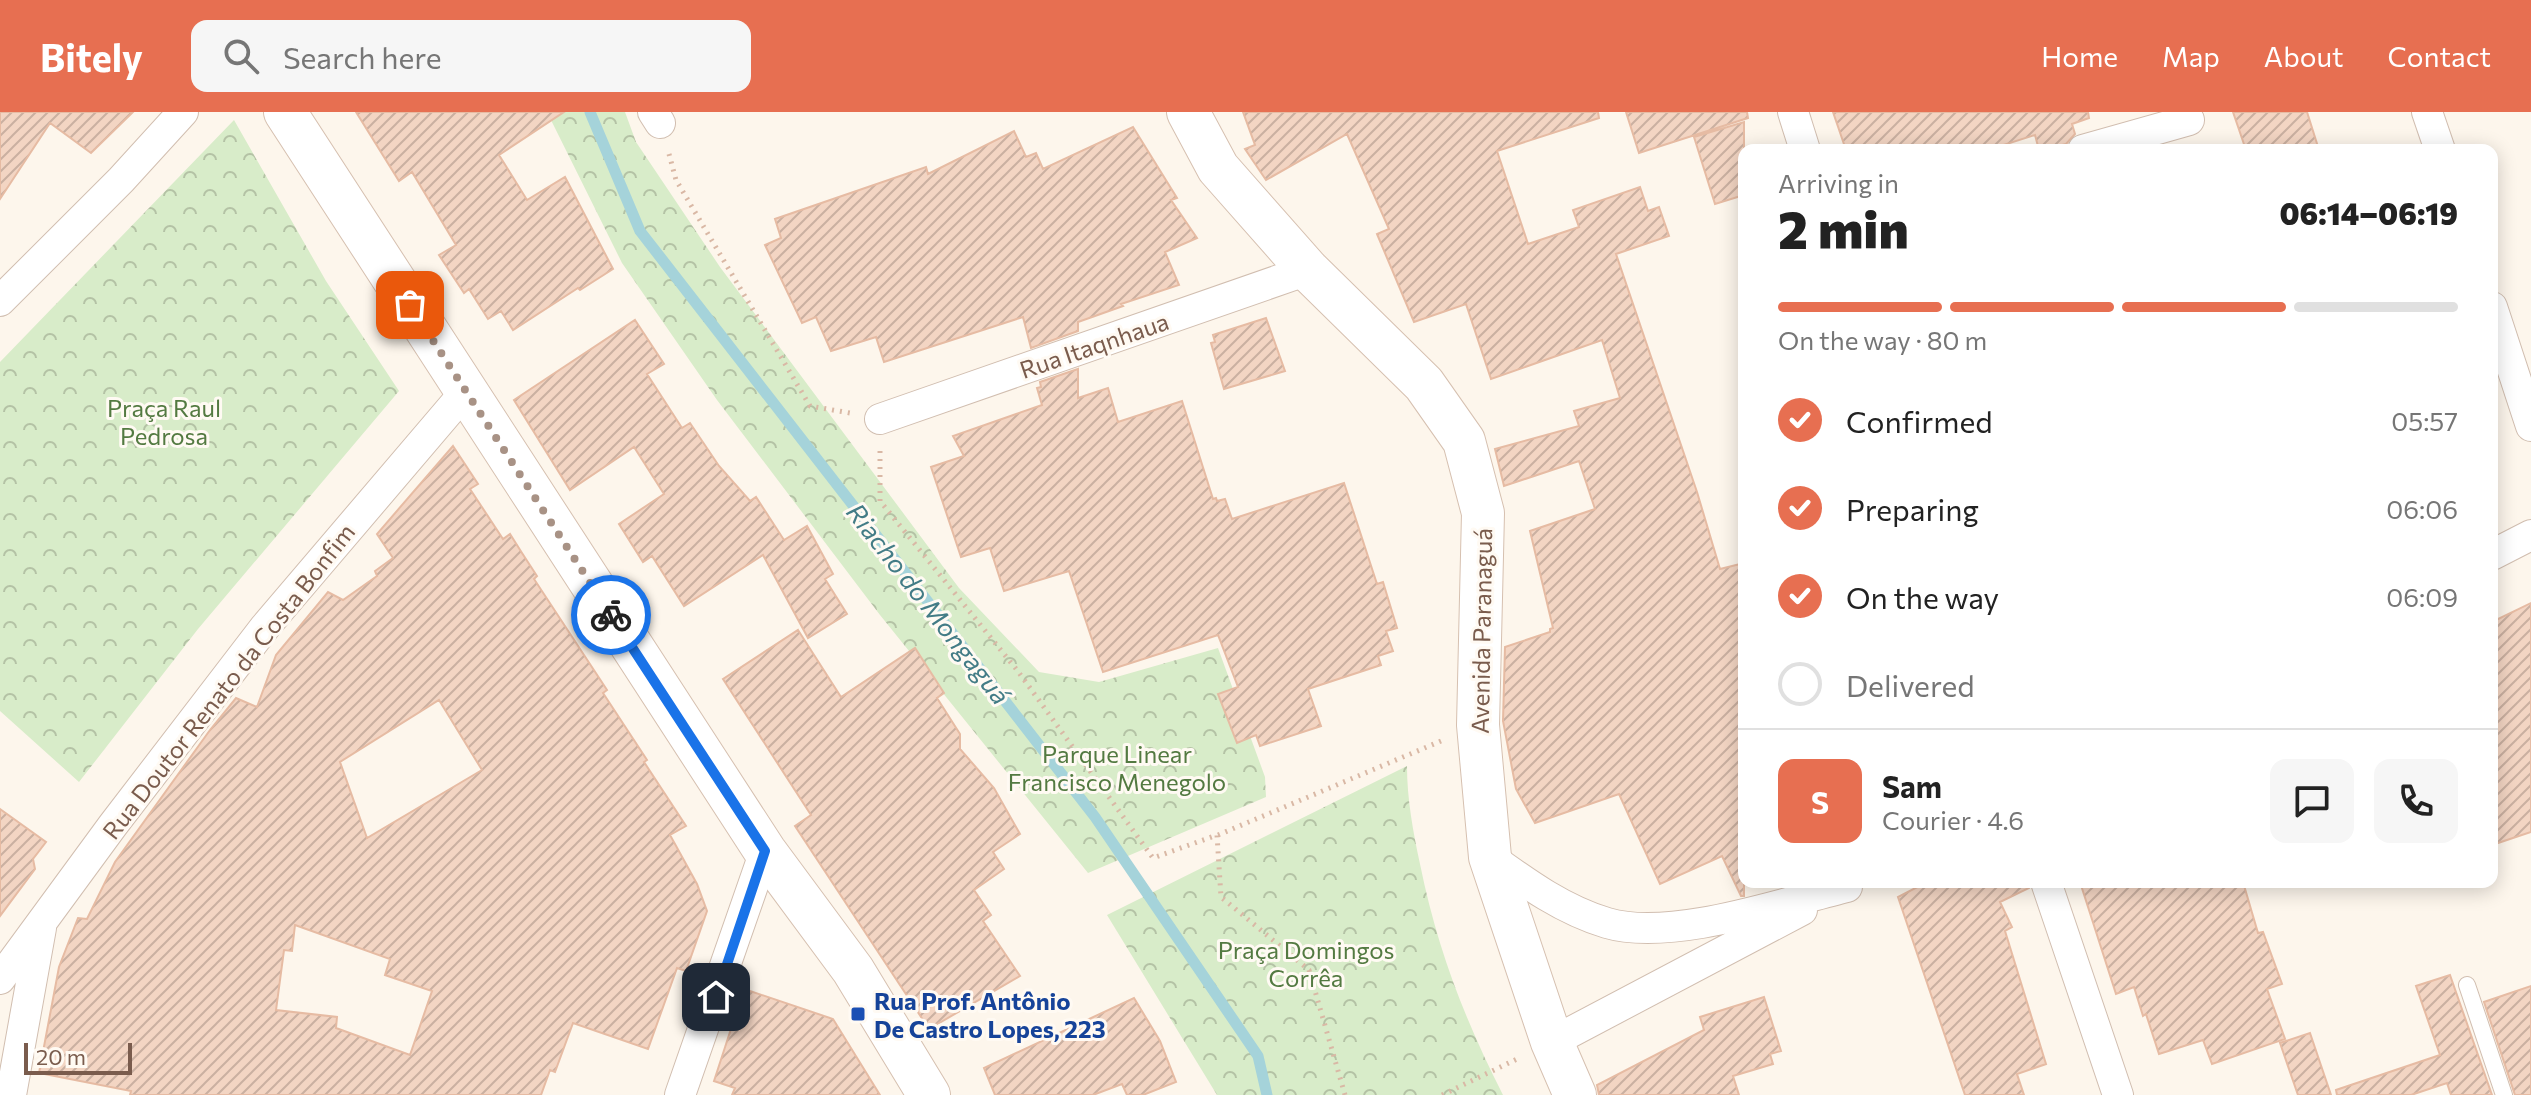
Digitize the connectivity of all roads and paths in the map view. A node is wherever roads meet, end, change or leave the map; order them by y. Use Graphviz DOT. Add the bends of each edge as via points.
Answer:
graph roads {
  1 [pos="183,112"];
  2 [pos="285,112"];
  3 [pos="1188,112"];
  4 [pos="1793,112"];
  5 [pos="2427,112"];
  6 [pos="657,117"];
  7 [pos="2189,120"];
  8 [pos="1803,144"];
  9 [pos="2104,144"];
  10 [pos="2438,144"];
  11 [pos="1308,270"];
  12 [pos="0,301"];
  13 [pos="2498,325"];
  14 [pos="466,391"];
  15 [pos="880,419"];
  16 [pos="2531,426"];
  17 [pos="2531,535"];
  18 [pos="2498,552"];
  19 [pos="1478,725"];
  20 [pos="1217,835"];
  21 [pos="765,851"];
  22 [pos="1490,857"];
  23 [pos="1836,888"];
  24 [pos="1844,888"];
  25 [pos="2048,888"];
  26 [pos="43,922"];
  27 [pos="0,979"];
  28 [pos="2467,985"];
  29 [pos="1552,1042"];
  30 [pos="11,1095"];
  31 [pos="680,1095"];
  32 [pos="929,1095"];
  33 [pos="1345,1095"];
  34 [pos="1442,1095"];
  35 [pos="1575,1095"];
  36 [pos="2118,1095"];
  37 [pos="2504,1095"];
  1 -- 12 [label="street"];
  2 -- 14 [label="main road"];
  3 -- 11 [label="main road, Avenida Paranaguá" via="1218,168"];
  4 -- 8 [label="street"];
  5 -- 10 [label="street"];
  6 -- 15 [label="path" via="676,180 810,406"];
  7 -- 9 [label="street"];
  11 -- 15 [label="street, Rua Itaqnhaua"];
  11 -- 19 [label="main road, Avenida Paranaguá" via="1424,384 1464,441 1483,513"];
  13 -- 16 [label="street"];
  14 -- 21 [label="main road"];
  14 -- 26 [label="street, Rua Doutor Renato da Costa Bonfim" via="265,627"];
  15 -- 20 [label="path" via="880,501 1017,670 1153,858"];
  17 -- 18 [label="street"];
  19 -- 20 [label="path"];
  19 -- 22 [label="main road, Avenida Paranaguá"];
  20 -- 33 [label="path" via="1221,897 1309,970"];
  21 -- 31 [label="street"];
  21 -- 32 [label="main road" via="853,970"];
  22 -- 23 [label="street" via="1560,904 1608,924 1647,930 1693,925"];
  22 -- 29 [label="main road, Avenida Paranaguá"];
  24 -- 29 [label="street"];
  25 -- 36 [label="street"];
  26 -- 27 [label="street, Rua Doutor Renato da Costa Bonfim"];
  26 -- 30 [label="street"];
  28 -- 37 [label="lane"];
  29 -- 34 [label="path"];
  29 -- 35 [label="main road, Avenida Paranaguá"];
}
